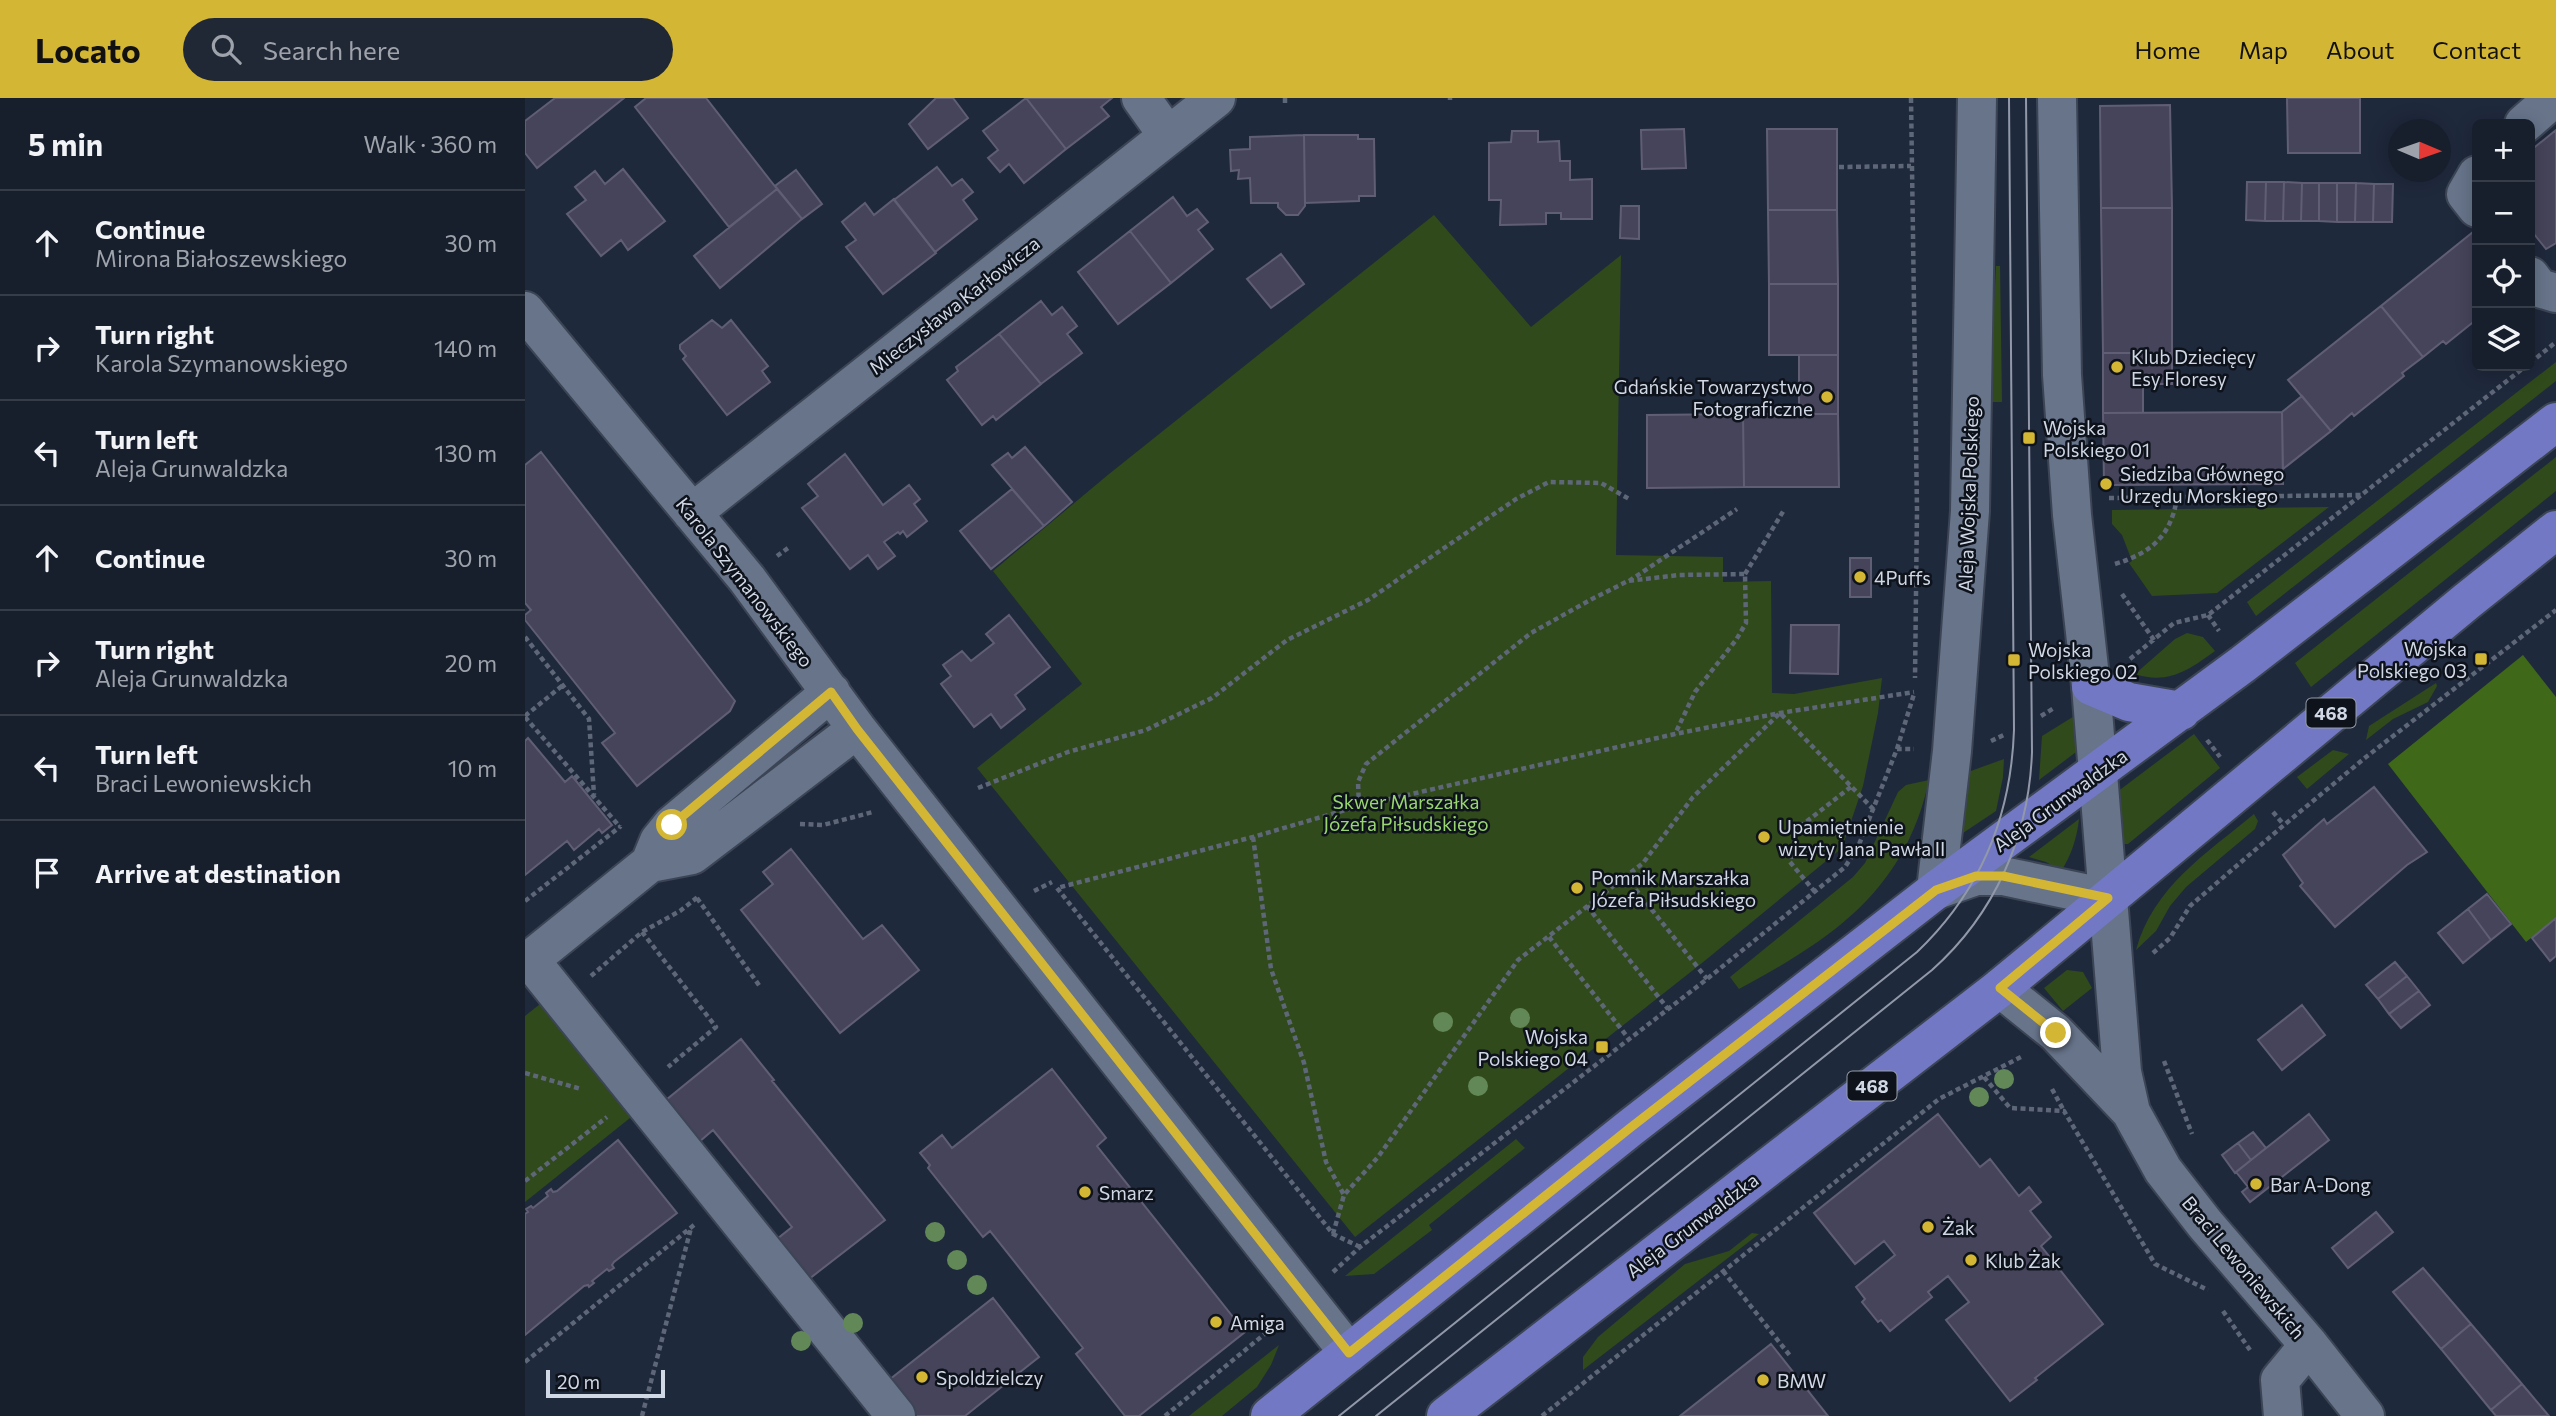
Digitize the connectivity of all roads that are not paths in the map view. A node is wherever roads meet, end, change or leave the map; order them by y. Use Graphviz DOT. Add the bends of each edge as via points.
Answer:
graph roads {
  1 [pos="1141,98"];
  2 [pos="1216,98"];
  3 [pos="1977,98"];
  4 [pos="2057,98"];
  5 [pos="2548,98"];
  6 [pos="2530,119"];
  7 [pos="1168,136"];
  8 [pos="2535,283"];
  9 [pos="2556,293"];
  10 [pos="525,311"];
  11 [pos="2556,422"];
  12 [pos="692,513"];
  13 [pos="2556,530"];
  14 [pos="2106,676"];
  15 [pos="831,692"];
  16 [pos="2181,710"];
  17 [pos="857,729"];
  18 [pos="2097,773"];
  19 [pos="650,863"];
  20 [pos="1936,890"];
  21 [pos="2108,898"];
  22 [pos="527,962"];
  23 [pos="2000,988"];
  24 [pos="2131,1112"];
  25 [pos="2309,1345"];
  26 [pos="1349,1353"];
  27 [pos="2282,1398"];
  28 [pos="896,1416"];
  29 [pos="1270,1416"];
  30 [pos="1446,1416"];
  31 [pos="2365,1416"];
  1 -- 7 [label="street"];
  2 -- 7 [label="street, Mieczysława Karłowicza"];
  3 -- 20 [label="street, Aleja Wojska Polskiego" via="1971,511"];
  4 -- 14 [label="street" via="2062,376 2072,514"];
  5 -- 6 [label="street"];
  7 -- 12 [label="street, Mieczysława Karłowicza"];
  8 -- 9 [label="street"];
  10 -- 12 [label="street, Karola Szymanowskiego"];
  11 -- 16 [label="main road, Aleja Grunwaldzka"];
  12 -- 15 [label="street, Karola Szymanowskiego"];
  13 -- 21 [label="main road, Aleja Grunwaldzka / 468"];
  14 -- 16 [label="main road" via="2129,702"];
  14 -- 18 [label="street"];
  15 -- 17 [label="street, Karola Szymanowskiego"];
  15 -- 19 [label="street" via="672,825"];
  16 -- 18 [label="main road, Aleja Grunwaldzka"];
  17 -- 19 [label="street" via="692,855"];
  17 -- 26 [label="street, Karola Szymanowskiego"];
  18 -- 20 [label="main road, Aleja Grunwaldzka"];
  18 -- 21 [label="street, Braci Lewoniewskich"];
  19 -- 22 [label="street"];
  20 -- 21 [label="street" via="1976,876 2003,876"];
  20 -- 26 [label="main road, Aleja Grunwaldzka" via="1640,1119"];
  21 -- 23 [label="main road, Aleja Grunwaldzka / 468"];
  21 -- 24 [label="street, Braci Lewoniewskich" via="2122,1072"];
  22 -- 28 [label="street"];
  23 -- 24 [label="street, Braci Lewoniewskich" via="2056,1033"];
  23 -- 30 [label="main road, Aleja Grunwaldzka / 468"];
  24 -- 25 [label="street, Braci Lewoniewskich" via="2163,1170 2204,1224"];
  25 -- 27 [label="street"];
  25 -- 31 [label="street, Braci Lewoniewskich"];
  26 -- 29 [label="main road, Aleja Grunwaldzka"];
}
